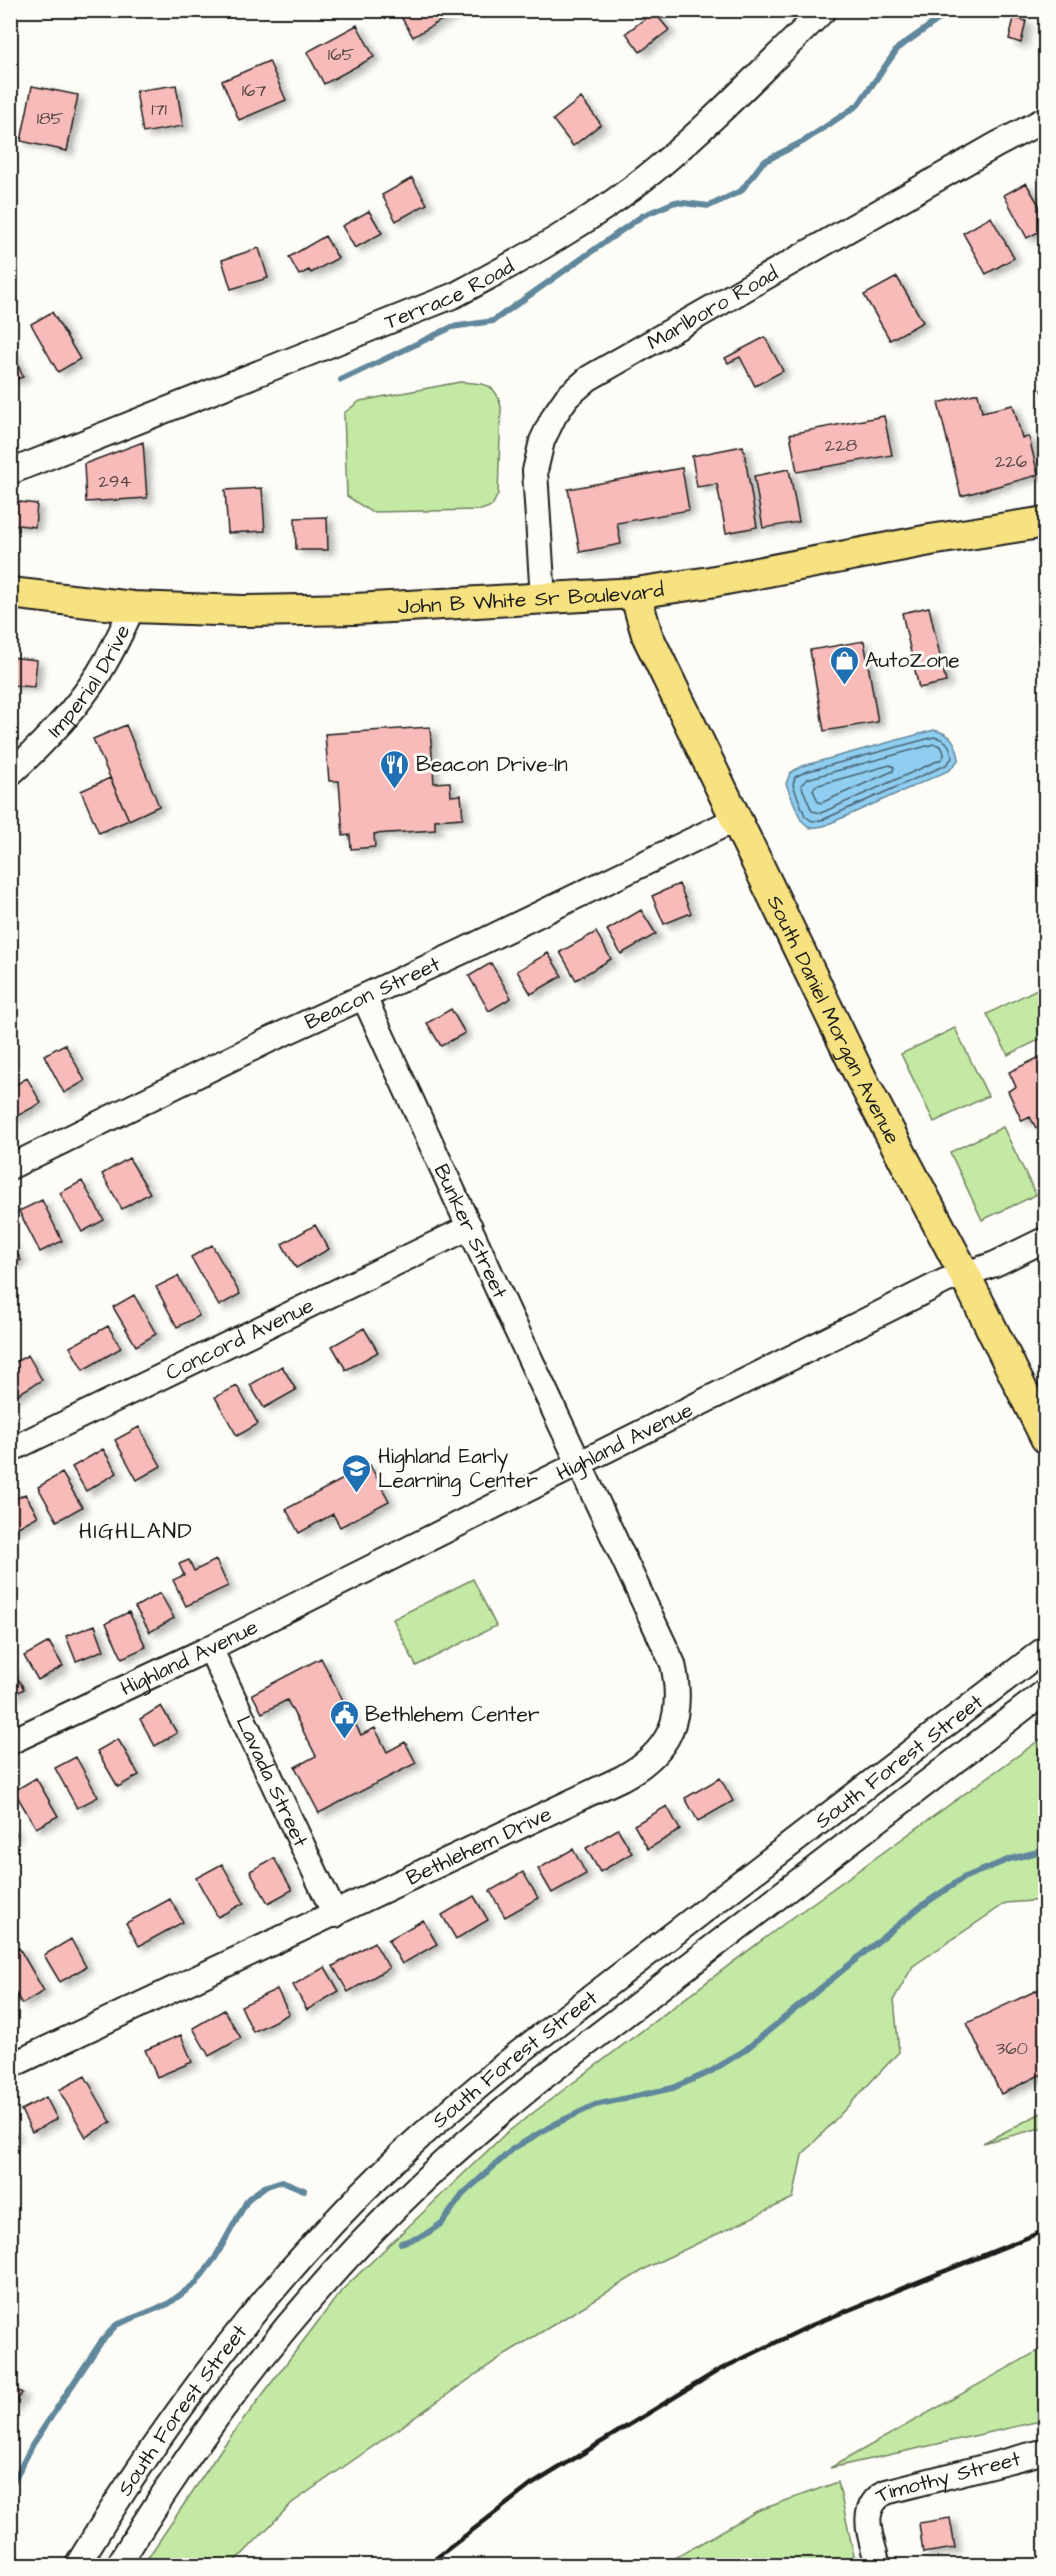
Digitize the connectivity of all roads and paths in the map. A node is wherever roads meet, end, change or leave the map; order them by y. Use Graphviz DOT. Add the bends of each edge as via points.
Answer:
graph roads {
  1 [pos="824,10"];
  2 [pos="1042,117"];
  3 [pos="10,472"];
  4 [pos="1046,522"];
  5 [pos="10,593"];
  6 [pos="635,593"];
  7 [pos="543,599"];
  8 [pos="133,607"];
  9 [pos="10,774"];
  10 [pos="736,819"];
  11 [pos="364,997"];
  12 [pos="10,1167"];
  13 [pos="470,1227"];
  14 [pos="1046,1239"];
  15 [pos="965,1275"];
  16 [pos="1046,1438"];
  17 [pos="10,1450"];
  18 [pos="579,1464"];
  19 [pos="210,1648"];
  20 [pos="1046,1648"];
  21 [pos="1046,1691"];
  22 [pos="10,1742"];
  23 [pos="335,1915"];
  24 [pos="10,2066"];
  25 [pos="1046,2451"];
  26 [pos="77,2565"];
  27 [pos="118,2565"];
  28 [pos="878,2565"];
  1 -- 3 [label="street, Terrace Road" via="713,120 654,171 524,259 455,295"];
  2 -- 7 [label="street, Marlboro Road" via="589,378 567,397 542,441 535,471"];
  4 -- 6 [label="main road, John B White Sr Boulevard"];
  5 -- 8 [label="main road, John B White Sr Boulevard"];
  6 -- 7 [label="main road, John B White Sr Boulevard"];
  6 -- 10 [label="main road, South Daniel Morgan Avenue" via="647,634"];
  7 -- 8 [label="main road, John B White Sr Boulevard" via="283,611"];
  8 -- 9 [label="street, Imperial Drive" via="106,662 80,699"];
  10 -- 11 [label="street, Beacon Street"];
  10 -- 15 [label="main road, South Daniel Morgan Avenue" via="862,1080"];
  11 -- 12 [label="street, Beacon Street"];
  11 -- 13 [label="street, Bunker Street"];
  13 -- 17 [label="street, Concord Avenue"];
  13 -- 18 [label="street, Bunker Street"];
  14 -- 15 [label="street, Highland Avenue"];
  15 -- 16 [label="main road, South Daniel Morgan Avenue"];
  15 -- 18 [label="street, Highland Avenue" via="945,1281"];
  18 -- 19 [label="street, Highland Avenue"];
  18 -- 23 [label="street, Bethlehem Drive" via="673,1664 678,1710 671,1732 642,1767 622,1778"];
  19 -- 22 [label="street, Highland Avenue"];
  19 -- 23 [label="street, Lavada Street"];
  20 -- 26 [label="street, South Forest Street" via="520,2052 394,2161 335,2220 223,2350 120,2494"];
  21 -- 27 [label="street, South Forest Street" via="541,2079 417,2186 313,2296 250,2372 198,2441"];
  23 -- 24 [label="street, Bethlehem Drive"];
  25 -- 28 [label="street, Timothy Street" via="875,2498 868,2508 868,2520"];
}
